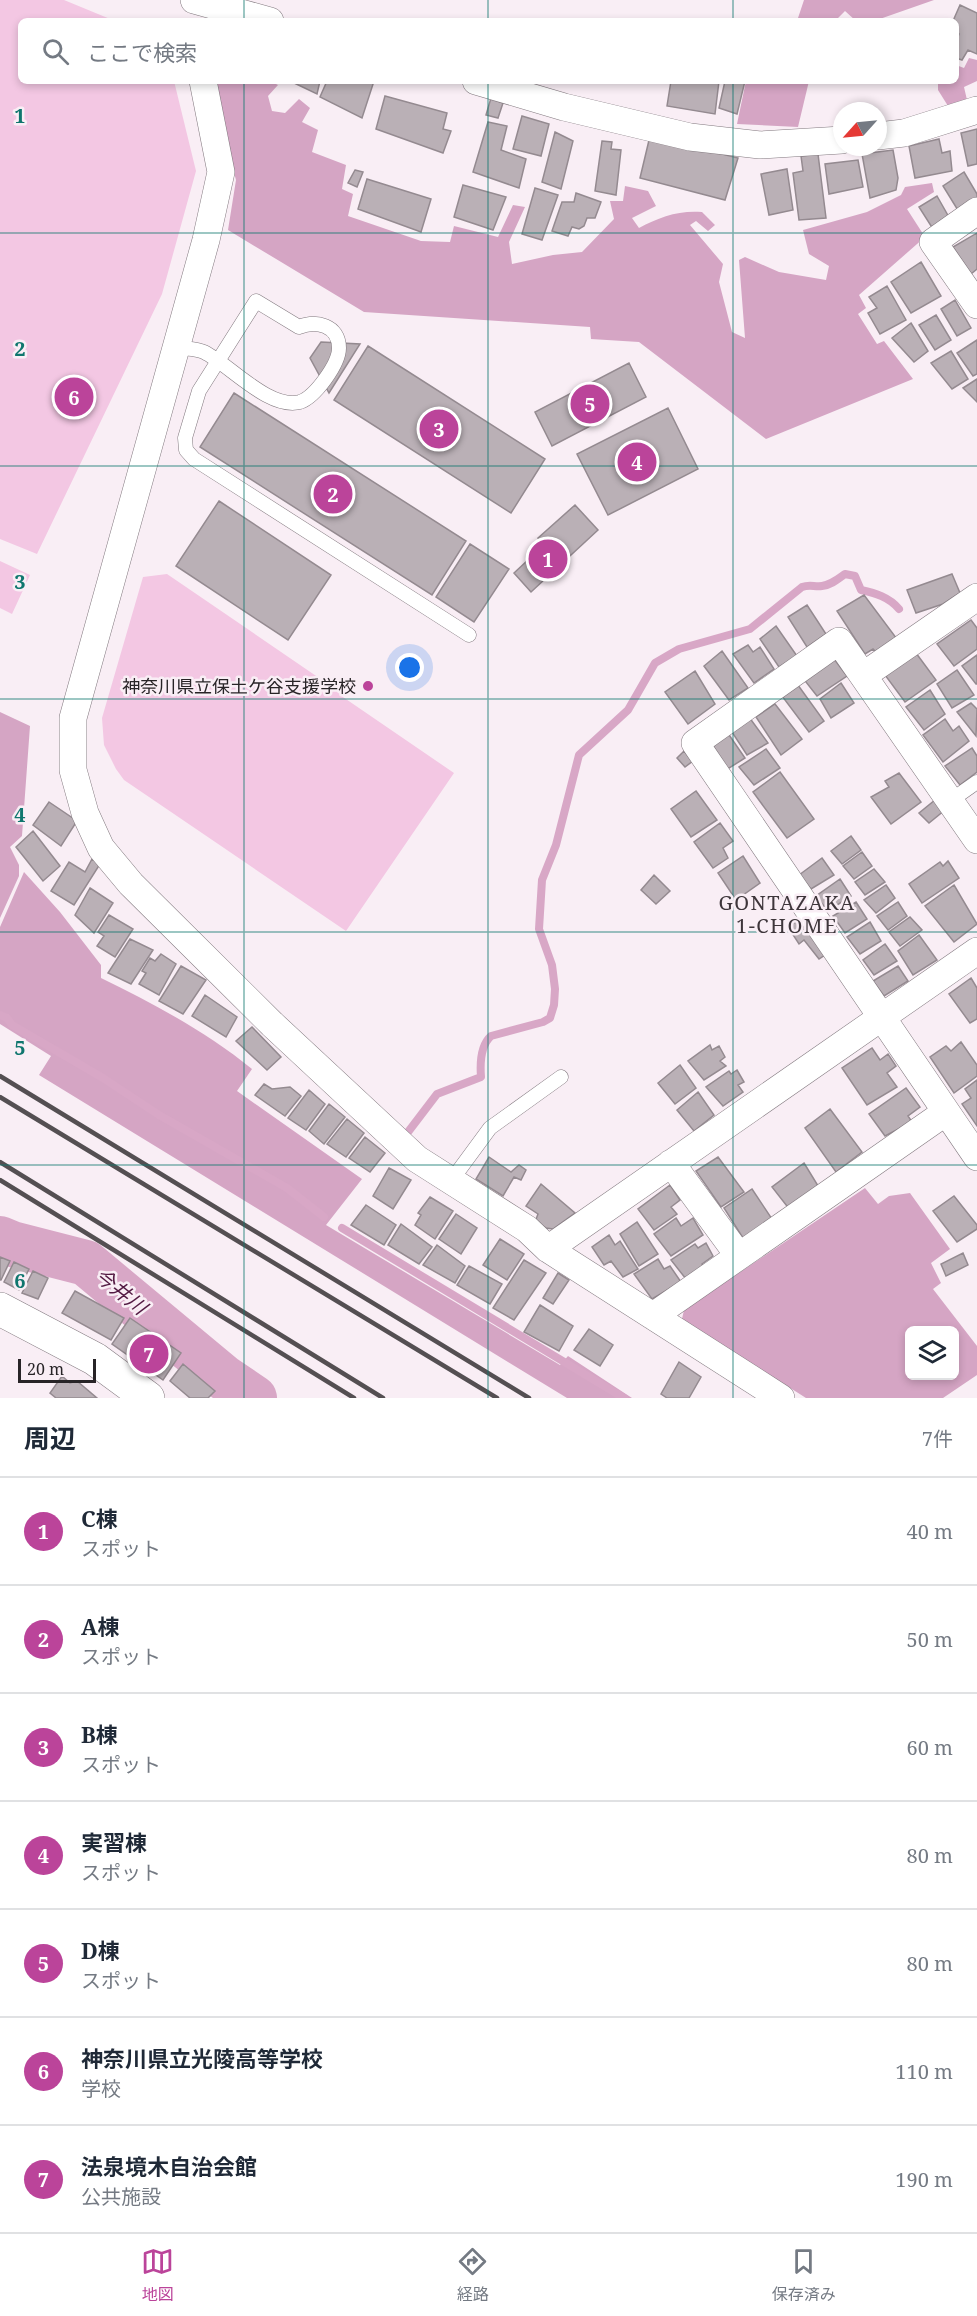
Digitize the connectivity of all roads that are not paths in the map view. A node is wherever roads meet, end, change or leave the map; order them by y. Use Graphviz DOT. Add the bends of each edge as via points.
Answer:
graph roads {
  1 [pos="195,0"];
  2 [pos="192,18"];
  3 [pos="259,18"];
  4 [pos="204,84"];
  5 [pos="486,84"];
  6 [pos="977,110"];
  7 [pos="887,135"];
  8 [pos="833,141"];
  9 [pos="977,211"];
  10 [pos="977,305"];
  11 [pos="176,347"];
  12 [pos="218,361"];
  13 [pos="977,597"];
  14 [pos="469,635"];
  15 [pos="864,675"];
  16 [pos="977,782"];
  17 [pos="950,801"];
  18 [pos="977,840"];
  19 [pos="977,951"];
  20 [pos="881,1018"];
  21 [pos="561,1077"];
  22 [pos="946,1112"];
  23 [pos="977,1157"];
  24 [pos="671,1163"];
  25 [pos="451,1181"];
  26 [pos="548,1249"];
  27 [pos="739,1256"];
  28 [pos="0,1309"];
  29 [pos="653,1316"];
  30 [pos="135,1394"];
  31 [pos="781,1398"];
  1 -- 2 [label="street"];
  1 -- 3 [label="street"];
  4 -- 11 [label="street" via="221,172"];
  5 -- 8 [label="street" via="690,137 760,145"];
  6 -- 7 [label="street"];
  9 -- 10 [label="street" via="933,242"];
  11 -- 12 [label="lane" via="202,351"];
  11 -- 25 [label="street" via="73,718 73,770 85,813 102,848 147,900 386,1132"];
  12 -- 12 [label="lane" via="256,301 299,327 308,323 329,327 339,346 338,357 318,389 301,402 279,401"];
  12 -- 14 [label="lane" via="199,391 185,438 189,455"];
  13 -- 15 [label="street"];
  15 -- 17 [label="street"];
  15 -- 20 [label="street" via="839,640 695,743"];
  16 -- 17 [label="lane"];
  17 -- 18 [label="street"];
  19 -- 20 [label="street"];
  20 -- 22 [label="street"];
  20 -- 24 [label="street"];
  21 -- 25 [label="lane" via="490,1128"];
  22 -- 23 [label="street"];
  22 -- 27 [label="street"];
  24 -- 26 [label="street"];
  24 -- 27 [label="street"];
  25 -- 26 [label="street" via="527,1229"];
  26 -- 29 [label="street"];
  27 -- 29 [label="street"];
  28 -- 30 [label="street" via="95,1359"];
  29 -- 31 [label="street"];
}
